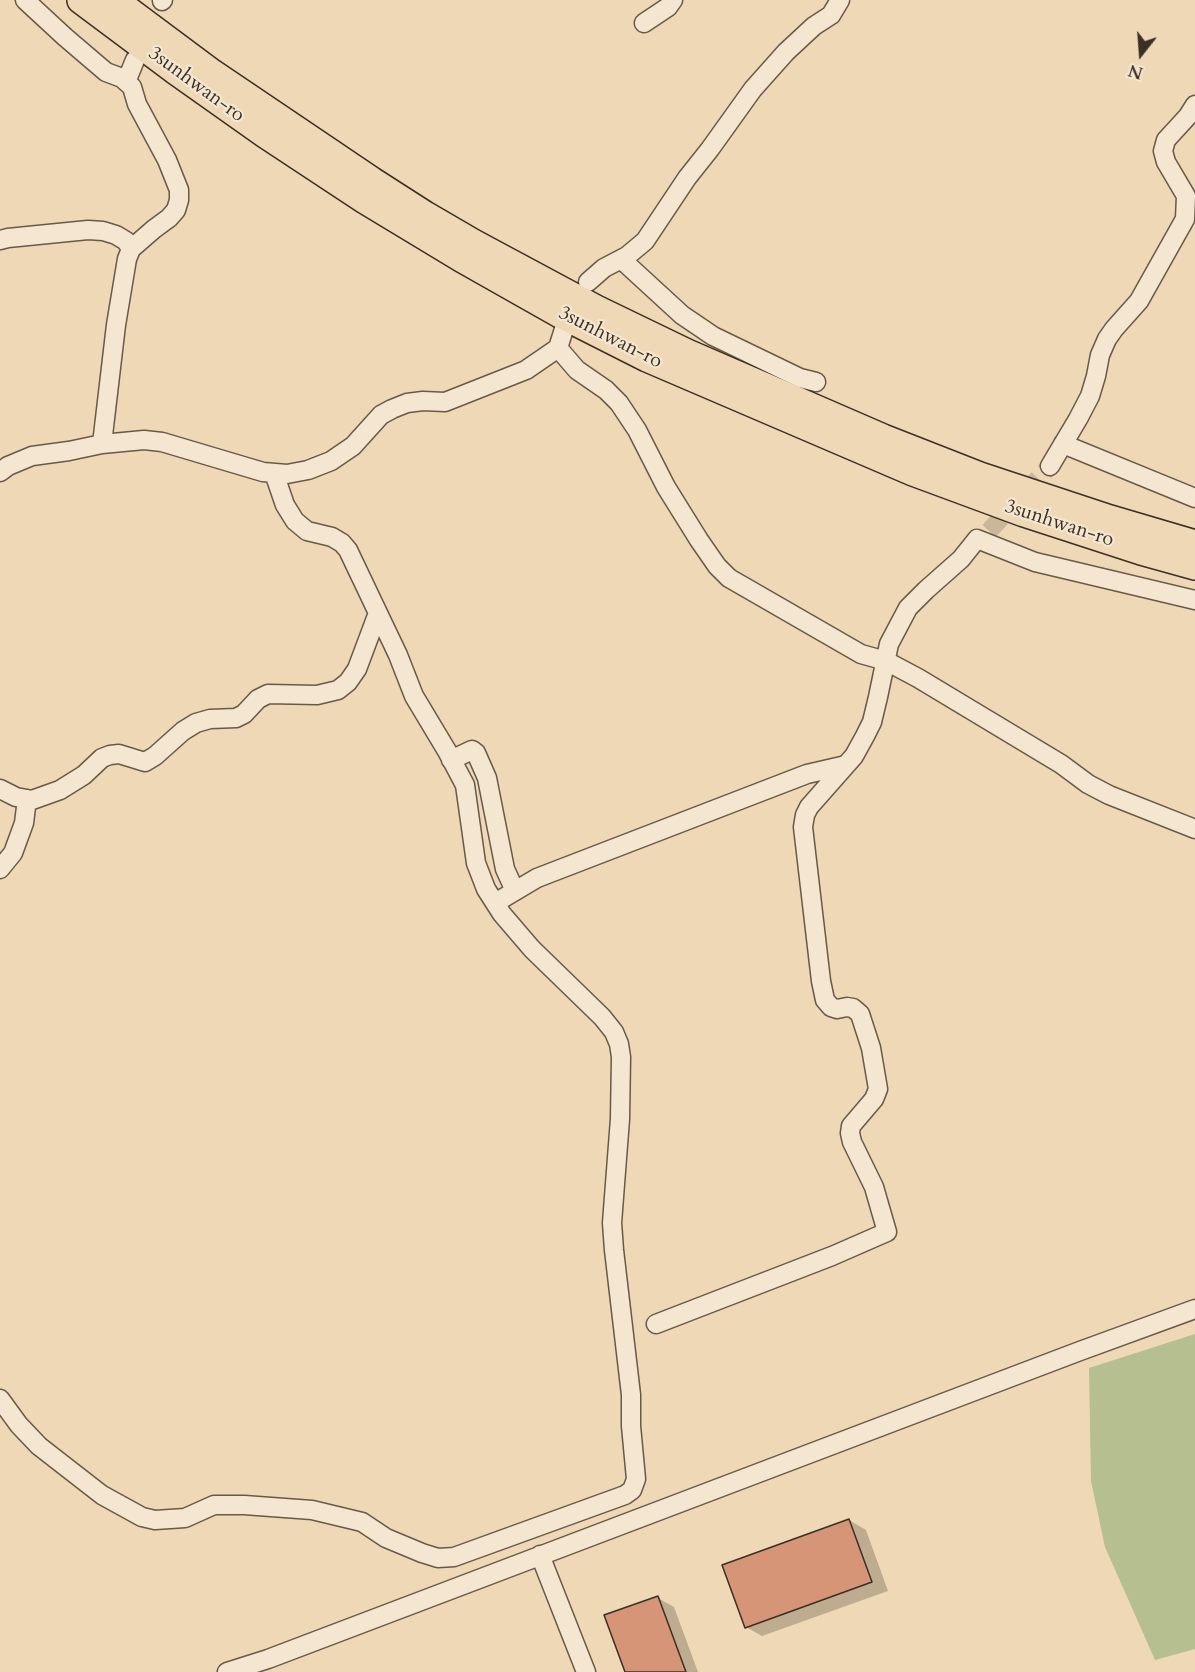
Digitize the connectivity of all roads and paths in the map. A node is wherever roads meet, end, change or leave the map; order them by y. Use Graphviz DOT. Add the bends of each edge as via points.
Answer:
graph roads {
  1 [pos="26,0"];
  2 [pos="81,0"];
  3 [pos="114,0"];
  4 [pos="673,0"];
  5 [pos="840,0"];
  6 [pos="644,23"];
  7 [pos="135,60"];
  8 [pos="126,82"];
  9 [pos="1195,105"];
  10 [pos="0,240"];
  11 [pos="131,249"];
  12 [pos="621,259"];
  13 [pos="588,282"];
  14 [pos="564,329"];
  15 [pos="558,348"];
  16 [pos="816,382"];
  17 [pos="102,444"];
  18 [pos="1063,444"];
  19 [pos="1050,466"];
  20 [pos="0,472"];
  21 [pos="274,473"];
  22 [pos="1195,498"];
  23 [pos="1195,544"];
  24 [pos="1195,566"];
  25 [pos="1195,600"];
  26 [pos="378,613"];
  27 [pos="886,661"];
  28 [pos="451,759"];
  29 [pos="846,765"];
  30 [pos="0,789"];
  31 [pos="27,799"];
  32 [pos="1195,829"];
  33 [pos="0,869"];
  34 [pos="515,891"];
  35 [pos="495,903"];
  36 [pos="1195,1309"];
  37 [pos="656,1324"];
  38 [pos="0,1399"];
  39 [pos="540,1555"];
  40 [pos="279,1654"];
  41 [pos="234,1671"];
  42 [pos="285,1672"];
  43 [pos="586,1672"];
  1 -- 8 [label="street" via="106,72"];
  2 -- 24 [label="highway, 3sunhwan-ro" via="256,128 365,200 461,258 647,358 913,472 1024,513"];
  3 -- 23 [label="highway, 3sunhwan-ro" via="362,175 517,268 596,309 883,438 1002,483"];
  4 -- 6 [label="street"];
  5 -- 12 [label="street" via="831,15 786,52 753,89 645,241"];
  7 -- 8 [label="street"];
  8 -- 11 [label="street" via="132,87 179,190 176,210"];
  9 -- 18 [label="street" via="1166,140 1163,151 1186,196 1185,219 1139,301 1107,339 1090,396"];
  10 -- 11 [label="street" via="103,231 126,241"];
  11 -- 17 [label="street" via="116,325"];
  12 -- 13 [label="street"];
  12 -- 16 [label="street" via="682,315 714,336"];
  14 -- 15 [label="street"];
  15 -- 21 [label="street" via="526,370 445,402 407,403 392,409 331,461 308,470"];
  15 -- 27 [label="street" via="577,370 619,403 699,540 729,578 861,654"];
  17 -- 20 [label="street" via="32,456"];
  17 -- 21 [label="street" via="162,442"];
  18 -- 19 [label="street"];
  18 -- 22 [label="street"];
  21 -- 26 [label="street" via="295,521 307,531 332,537 348,550"];
  25 -- 27 [label="street" via="1035,562 983,535 908,608 889,644"];
  26 -- 28 [label="street" via="414,696"];
  26 -- 31 [label="street" via="357,669 338,690 317,695 268,694 236,718 196,723 145,762 110,755 60,790 32,801"];
  27 -- 29 [label="street" via="872,722"];
  27 -- 32 [label="street" via="1109,795"];
  28 -- 34 [label="street" via="472,750 476,753 487,778 506,869"];
  28 -- 35 [label="street" via="465,785 476,863"];
  29 -- 34 [label="street" via="807,774 537,878"];
  29 -- 37 [label="street" via="809,807 803,821 803,838 825,1000 831,1007 854,1008 860,1014 871,1048 878,1089 850,1133 874,1187 887,1232"];
  30 -- 31 [label="street"];
  31 -- 33 [label="street" via="24,823 13,853"];
  34 -- 35 [label="street"];
  35 -- 38 [label="street" via="532,949 602,1017 619,1044 620,1119 612,1223 631,1395 636,1479 632,1490 454,1557 422,1554 362,1522 312,1510 214,1505 185,1518 155,1520 102,1495 39,1446"];
  36 -- 39 [label="street"];
  39 -- 40 [label="street"];
  39 -- 43 [label="street"];
  40 -- 41 [label="street"];
  40 -- 42 [label="street"];
}
